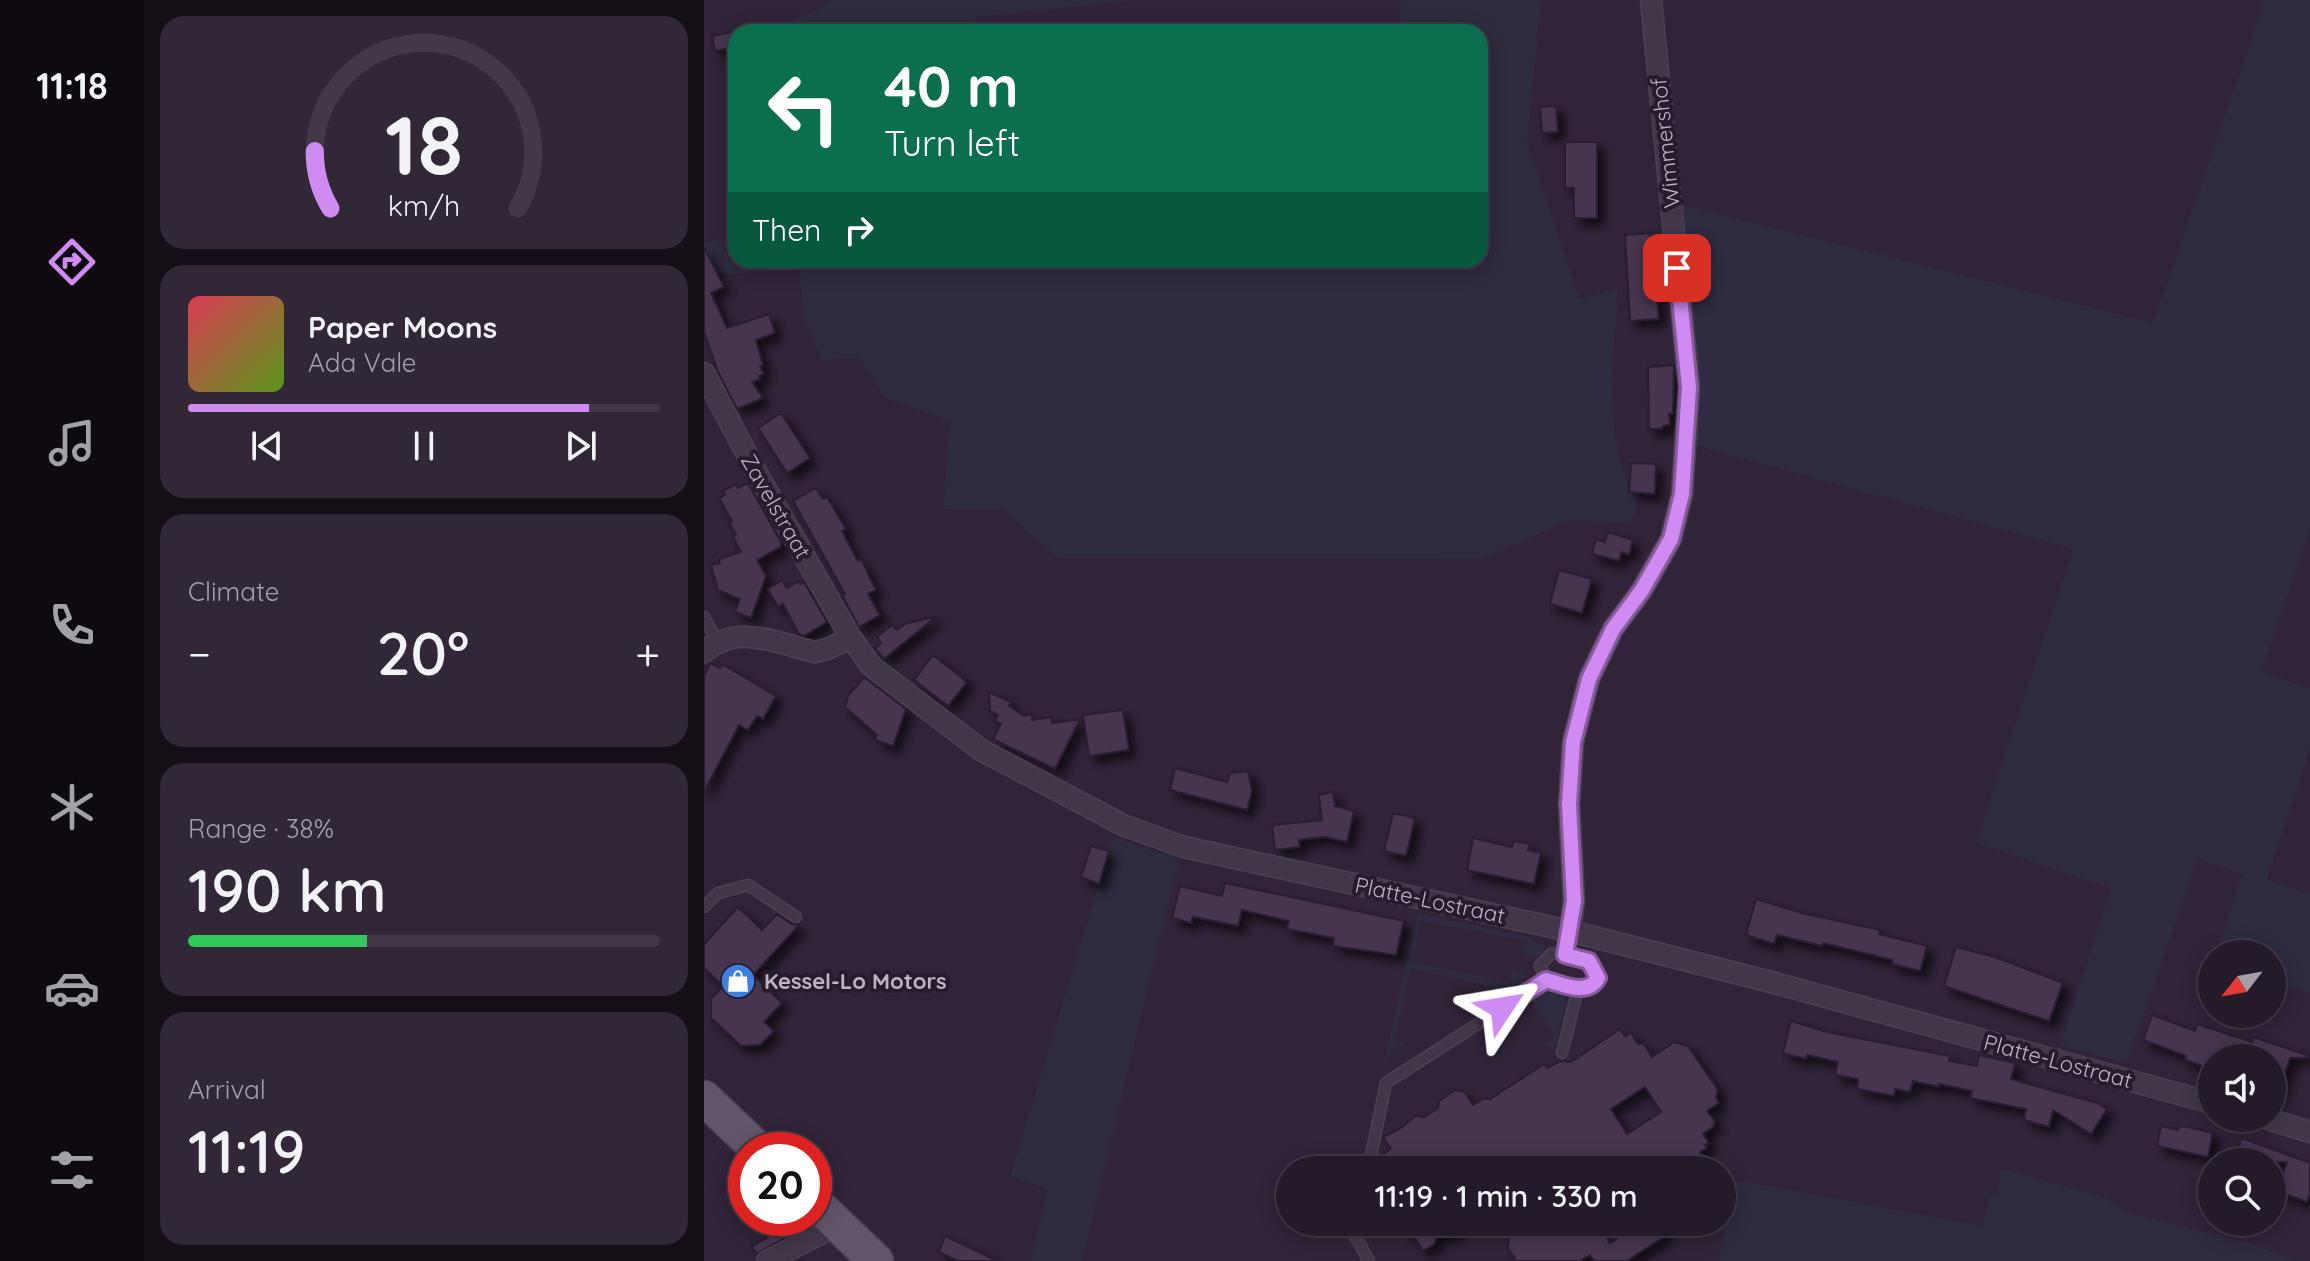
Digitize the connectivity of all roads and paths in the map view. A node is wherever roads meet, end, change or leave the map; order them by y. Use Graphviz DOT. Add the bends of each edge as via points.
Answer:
graph roads {
  1 [pos="1651,0"];
  2 [pos="704,373"];
  3 [pos="704,617"];
  4 [pos="851,638"];
  5 [pos="710,646"];
  6 [pos="704,907"];
  7 [pos="796,917"];
  8 [pos="1570,931"];
  9 [pos="1565,955"];
  10 [pos="1546,980"];
  11 [pos="1578,988"];
  12 [pos="1562,1053"];
  13 [pos="704,1098"];
  14 [pos="2198,1099"];
  15 [pos="2286,1125"];
  16 [pos="740,1132"];
  17 [pos="2310,1132"];
  18 [pos="1371,1156"];
  19 [pos="832,1219"];
  20 [pos="816,1236"];
  21 [pos="1355,1236"];
  22 [pos="767,1261"];
  23 [pos="876,1261"];
  24 [pos="1369,1261"];
  1 -- 8 [label="street, Wimmershof" via="1689,387 1682,494 1671,539 1613,629 1589,679 1573,742"];
  2 -- 4 [label="street, Zavelstraat"];
  3 -- 5 [label="lane"];
  4 -- 5 [label="street" via="815,652 740,634"];
  4 -- 8 [label="street, Platte-Lostraat" via="871,666 981,750 1125,826 1184,847"];
  6 -- 7 [label="lane" via="718,893 748,885"];
  8 -- 9 [label="lane"];
  8 -- 14 [label="street, Platte-Lostraat"];
  9 -- 10 [label="lane" via="1546,957 1540,965"];
  9 -- 11 [label="lane" via="1589,961 1595,968 1594,986"];
  10 -- 11 [label="lane"];
  10 -- 18 [label="lane" via="1386,1083"];
  11 -- 12 [label="lane"];
  13 -- 16 [label="main road"];
  15 -- 17 [label="street"];
  19 -- 23 [label="main road"];
  20 -- 22 [label="street"];
  21 -- 24 [label="lane"];
}
